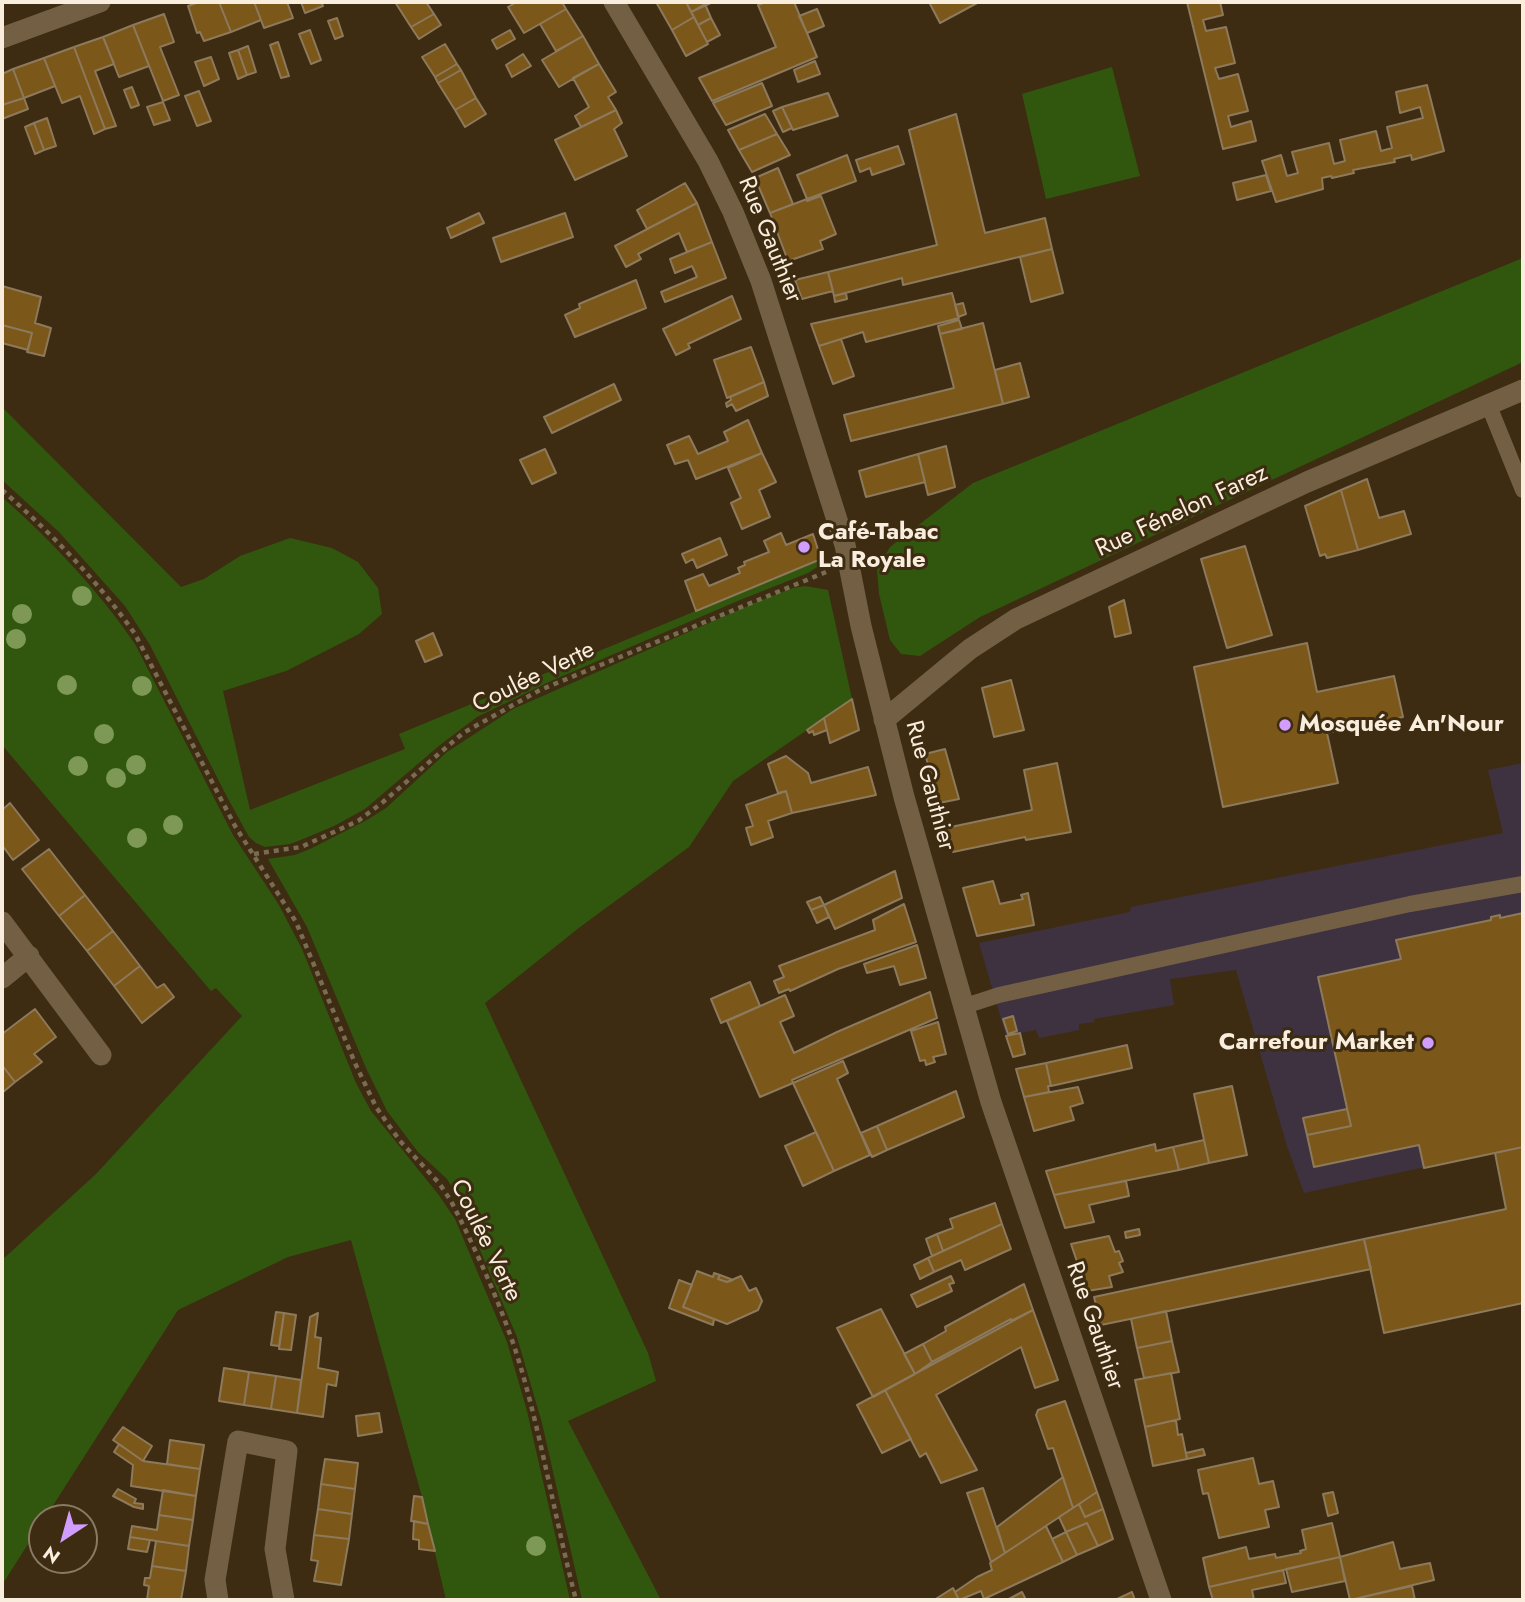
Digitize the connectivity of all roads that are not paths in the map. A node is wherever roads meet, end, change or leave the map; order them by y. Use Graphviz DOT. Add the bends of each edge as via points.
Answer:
graph roads {
  1 [pos="100,2"];
  2 [pos="614,2"];
  3 [pos="2,38"];
  4 [pos="1523,390"];
  5 [pos="1489,406"];
  6 [pos="1523,490"];
  7 [pos="884,720"];
  8 [pos="1523,884"];
  9 [pos="2,922"];
  10 [pos="29,956"];
  11 [pos="2,978"];
  12 [pos="962,1007"];
  13 [pos="101,1055"];
  14 [pos="218,1600"];
  15 [pos="285,1600"];
  16 [pos="1161,1600"];
  1 -- 3 [label="street"];
  2 -- 7 [label="street, Rue Gauthier" via="694,135 750,249 849,563"];
  4 -- 5 [label="street, Rue Fénelon Farez"];
  5 -- 6 [label="lane"];
  5 -- 7 [label="street, Rue Fénelon Farez" via="1307,482 1016,620 970,649"];
  7 -- 12 [label="street, Rue Gauthier"];
  8 -- 12 [label="lane" via="1410,904"];
  9 -- 10 [label="street"];
  10 -- 11 [label="street"];
  10 -- 13 [label="street"];
  12 -- 16 [label="street, Rue Gauthier"];
  14 -- 15 [label="street" via="215,1580 238,1441 288,1451 275,1549"];
}
